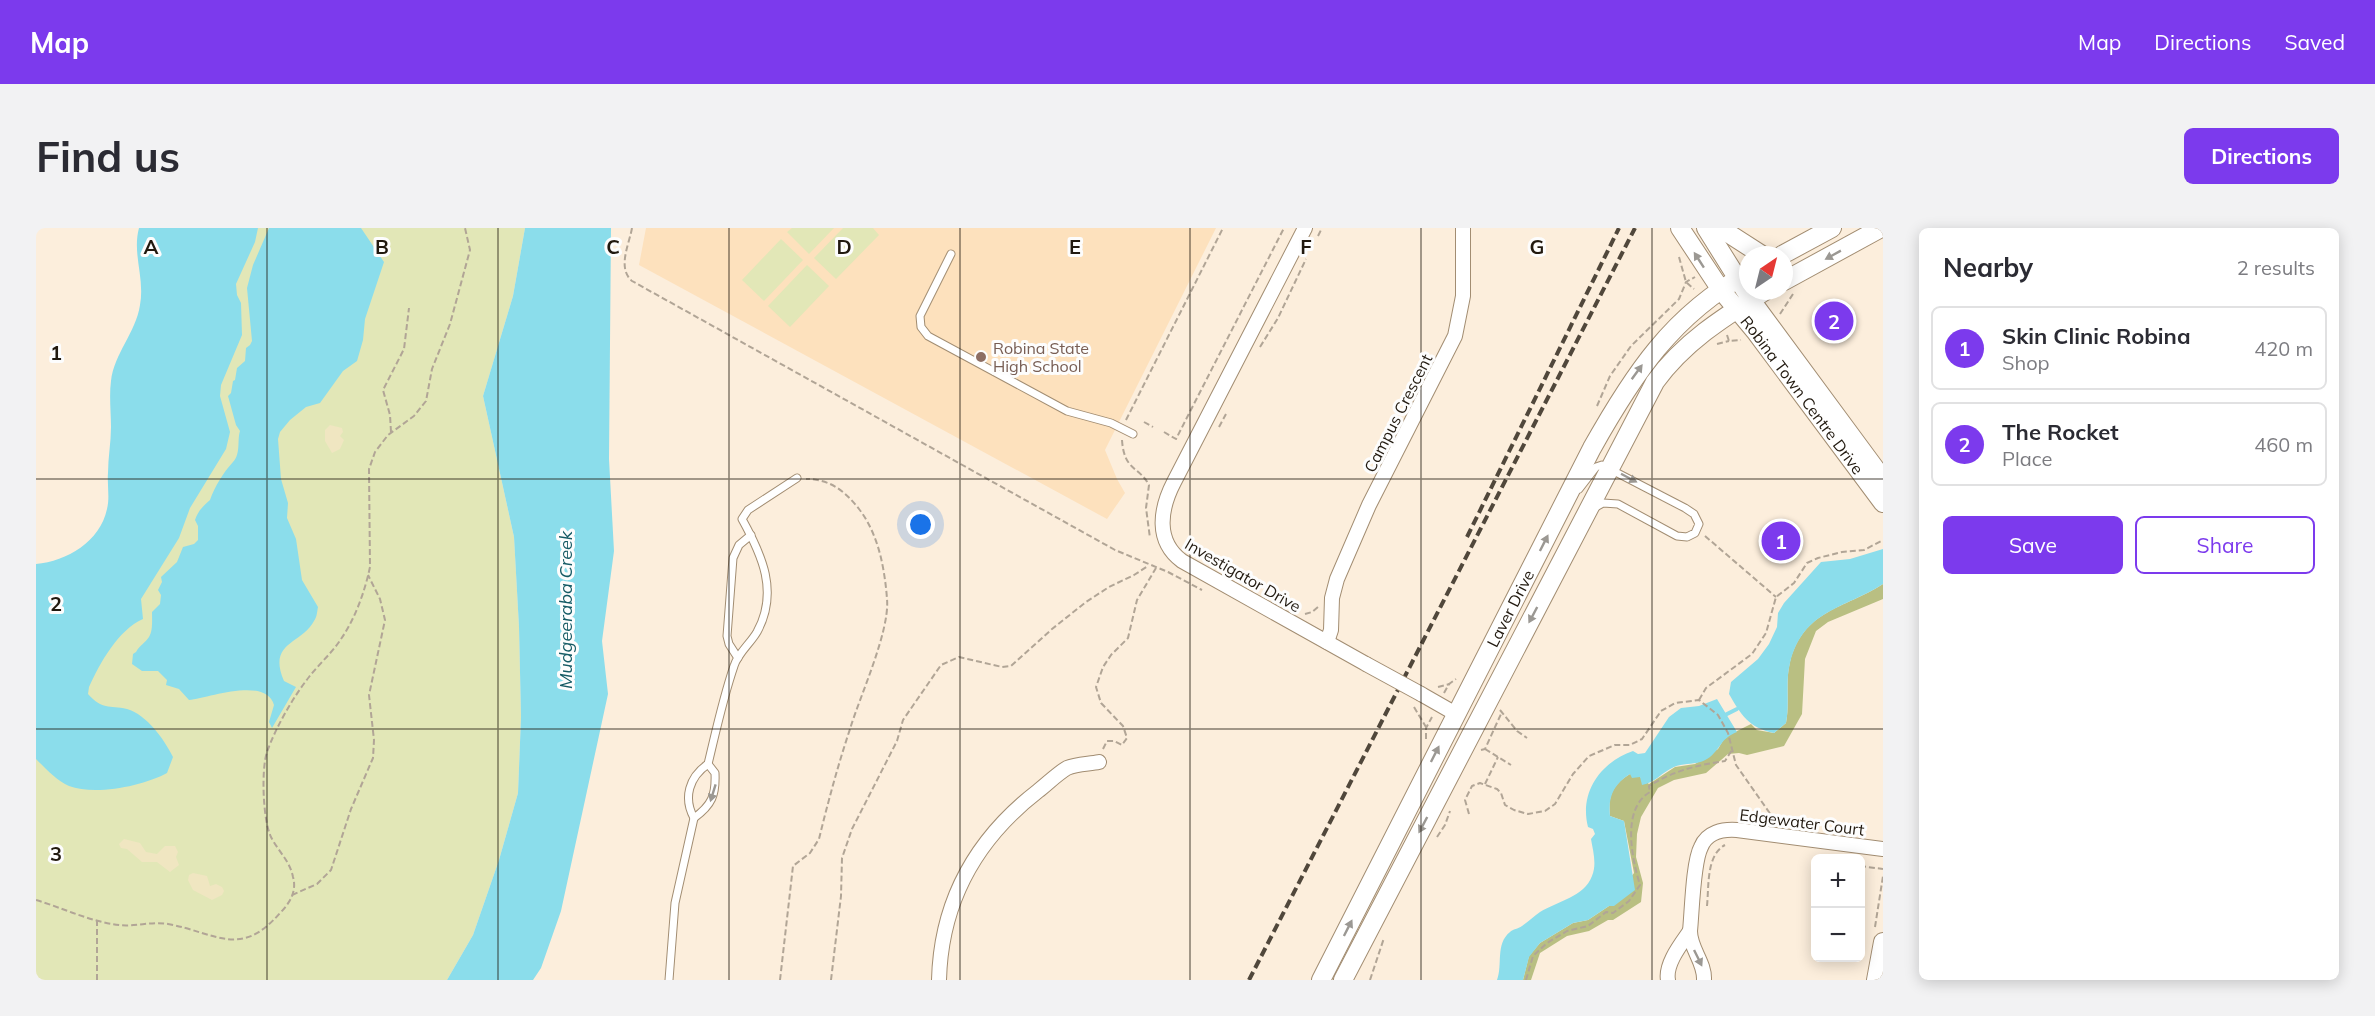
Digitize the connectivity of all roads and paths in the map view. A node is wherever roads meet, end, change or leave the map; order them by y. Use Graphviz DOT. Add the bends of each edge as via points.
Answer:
graph roads {
  1 [pos="465,228"];
  2 [pos="632,228"];
  3 [pos="1223,228"];
  4 [pos="1284,228"];
  5 [pos="1305,228"];
  6 [pos="1322,228"];
  7 [pos="1463,228"];
  8 [pos="1680,228"];
  9 [pos="1706,228"];
  10 [pos="1720,228"];
  11 [pos="1832,228"];
  12 [pos="1881,228"];
  13 [pos="1316,238"];
  14 [pos="1748,246"];
  15 [pos="1793,249"];
  16 [pos="951,254"];
  17 [pos="1308,255"];
  18 [pos="1739,271"];
  19 [pos="1793,276"];
  20 [pos="1739,279"];
  21 [pos="1721,290"];
  22 [pos="1739,296"];
  23 [pos="1751,300"];
  24 [pos="409,308"];
  25 [pos="1260,348"];
  26 [pos="1230,406"];
  27 [pos="1144,422"];
  28 [pos="1153,427"];
  29 [pos="1124,430"];
  30 [pos="1216,430"];
  31 [pos="391,432"];
  32 [pos="1164,432"];
  33 [pos="1133,434"];
  34 [pos="1609,468"];
  35 [pos="797,478"];
  36 [pos="1883,479"];
  37 [pos="1567,497"];
  38 [pos="1883,503"];
  39 [pos="1585,513"];
  40 [pos="1696,529"];
  41 [pos="751,535"];
  42 [pos="1150,540"];
  43 [pos="1883,540"];
  44 [pos="1164,564"];
  45 [pos="1150,565"];
  46 [pos="1156,568"];
  47 [pos="1168,572"];
  48 [pos="368,575"];
  49 [pos="1209,593"];
  50 [pos="1776,597"];
  51 [pos="1325,605"];
  52 [pos="1299,613"];
  53 [pos="1307,630"];
  54 [pos="1327,642"];
  55 [pos="738,658"];
  56 [pos="1416,700"];
  57 [pos="1699,700"];
  58 [pos="1502,711"];
  59 [pos="1456,714"];
  60 [pos="1426,728"];
  61 [pos="1527,738"];
  62 [pos="1485,749"];
  63 [pos="1732,750"];
  64 [pos="1498,757"];
  65 [pos="1099,762"];
  66 [pos="708,764"];
  67 [pos="1510,765"];
  68 [pos="1485,784"];
  69 [pos="1469,814"];
  70 [pos="694,818"];
  71 [pos="1785,836"];
  72 [pos="1728,844"];
  73 [pos="1883,849"];
  74 [pos="1865,867"];
  75 [pos="1883,869"];
  76 [pos="292,895"];
  77 [pos="36,900"];
  78 [pos="1707,906"];
  79 [pos="98,920"];
  80 [pos="1690,931"];
  81 [pos="1883,942"];
  82 [pos="97,980"];
  83 [pos="669,980"];
  84 [pos="780,980"];
  85 [pos="831,980"];
  86 [pos="939,980"];
  87 [pos="1321,980"];
  88 [pos="1342,980"];
  89 [pos="1526,980"];
  90 [pos="1668,980"];
  91 [pos="1704,980"];
  92 [pos="1876,980"];
  1 -- 31 [label="path" via="470,243 468,258 450,324 432,369 426,400 414,416"];
  2 -- 45 [label="path" via="624,267 632,281 1115,550"];
  3 -- 29 [label="path"];
  4 -- 32 [label="path" via="1176,439"];
  5 -- 53 [label="street, Investigator Drive" via="1170,490 1161,524 1175,556"];
  6 -- 13 [label="path"];
  7 -- 51 [label="street, Campus Crescent" via="1463,296 1455,336 1361,522"];
  21 -- 8 [label="street, Robina Town Centre Drive, one-way"];
  9 -- 18 [label="street, Robina Town Centre Drive"];
  10 -- 14 [label="street"];
  11 -- 15 [label="street"];
  12 -- 19 [label="street, one-way"];
  16 -- 29 [label="lane" via="922,309 920,322 924,332 1067,411"];
  17 -- 25 [label="path"];
  20 -- 21 [label="street, Laver Drive"];
  21 -- 22 [label="street, Robina Town Centre Drive"];
  37 -- 21 [label="street, Laver Drive, one-way" via="1623,392 1649,356 1687,316"];
  23 -- 34 [label="street, Laver Drive" via="1686,346 1665,368"];
  23 -- 36 [label="street, Robina Town Centre Drive"];
  23 -- 38 [label="street, Robina Town Centre Drive"];
  24 -- 31 [label="path" via="404,349 383,390"];
  26 -- 30 [label="path"];
  27 -- 28 [label="path"];
  29 -- 33 [label="lane"];
  29 -- 42 [label="path" via="1125,458 1149,485 1146,520"];
  31 -- 48 [label="path" via="375,452 369,469"];
  34 -- 37 [label="lane" via="1596,467"];
  34 -- 39 [label="street, Laver Drive"];
  34 -- 40 [label="lane, one-way" via="1694,514 1699,524"];
  35 -- 41 [label="lane" via="748,510 742,519"];
  35 -- 84 [label="path" via="835,485 847,493 862,513 878,544 888,600 883,629 849,730 819,839 793,866"];
  59 -- 37 [label="street, Laver Drive, one-way"];
  39 -- 40 [label="lane" via="1603,503 1618,504 1677,536 1687,537"];
  39 -- 88 [label="street, Laver Drive, one-way"];
  40 -- 50 [label="path"];
  41 -- 55 [label="lane" via="739,544 733,558 727,636"];
  41 -- 55 [label="lane" via="768,580 766,606 758,631"];
  43 -- 50 [label="path" via="1864,550 1807,563 1794,583"];
  44 -- 47 [label="path"];
  45 -- 46 [label="path"];
  45 -- 85 [label="path" via="1086,602 1011,666 959,657 941,664 903,720 897,741 852,829 842,858"];
  46 -- 47 [label="path"];
  46 -- 65 [label="path" via="1137,600 1128,638 1111,654 1096,687 1101,704 1123,726 1127,738 1122,745 1107,741"];
  47 -- 49 [label="path"];
  48 -- 76 [label="path" via="380,598 385,620 369,695 373,758 331,870 317,884"];
  48 -- 76 [label="path" via="348,628 304,683 265,759 264,817 268,831 291,868 295,885"];
  50 -- 57 [label="path" via="1766,633 1752,654 1706,688"];
  51 -- 52 [label="path"];
  51 -- 53 [label="street"];
  51 -- 54 [label="street, Campus Crescent" via="1330,630"];
  53 -- 54 [label="street, Investigator Drive"];
  54 -- 56 [label="street, Investigator Drive, bridge"];
  55 -- 66 [label="lane"];
  56 -- 59 [label="street, Investigator Drive"];
  56 -- 60 [label="path"];
  57 -- 63 [label="path" via="1718,715"];
  57 -- 68 [label="path" via="1675,703 1661,711 1642,740 1615,745 1589,756 1555,804 1545,811 1528,814 1514,810 1505,805 1501,793"];
  58 -- 61 [label="path"];
  87 -- 59 [label="street, Laver Drive, one-way"];
  62 -- 64 [label="path"];
  63 -- 71 [label="path" via="1736,765"];
  63 -- 89 [label="path" via="1725,761 1668,774 1649,786 1650,792 1643,796 1633,818 1633,863 1640,885 1629,901 1613,913 1606,912 1588,926 1567,931 1547,943 1533,956"];
  64 -- 67 [label="path"];
  64 -- 68 [label="path"];
  65 -- 86 [label="street" via="1068,768 1015,809 972,859 950,906"];
  66 -- 70 [label="lane" via="699,770 689,789 688,807"];
  66 -- 70 [label="lane, one-way" via="715,773 716,790 706,809"];
  68 -- 69 [label="path" via="1472,786 1465,800"];
  70 -- 83 [label="lane" via="675,903"];
  71 -- 73 [label="street, Edgewater Court"];
  71 -- 80 [label="street, Edgewater Court" via="1727,829 1710,835 1698,856"];
  72 -- 78 [label="path" via="1714,854"];
  74 -- 75 [label="path"];
  76 -- 79 [label="path" via="287,906 263,931 238,939 218,938 168,924 121,926"];
  77 -- 79 [label="path"];
  79 -- 82 [label="path"];
  80 -- 90 [label="street, Edgewater Court" via="1672,960"];
  80 -- 91 [label="street, Edgewater Court, one-way"];
  81 -- 92 [label="street"];
}
